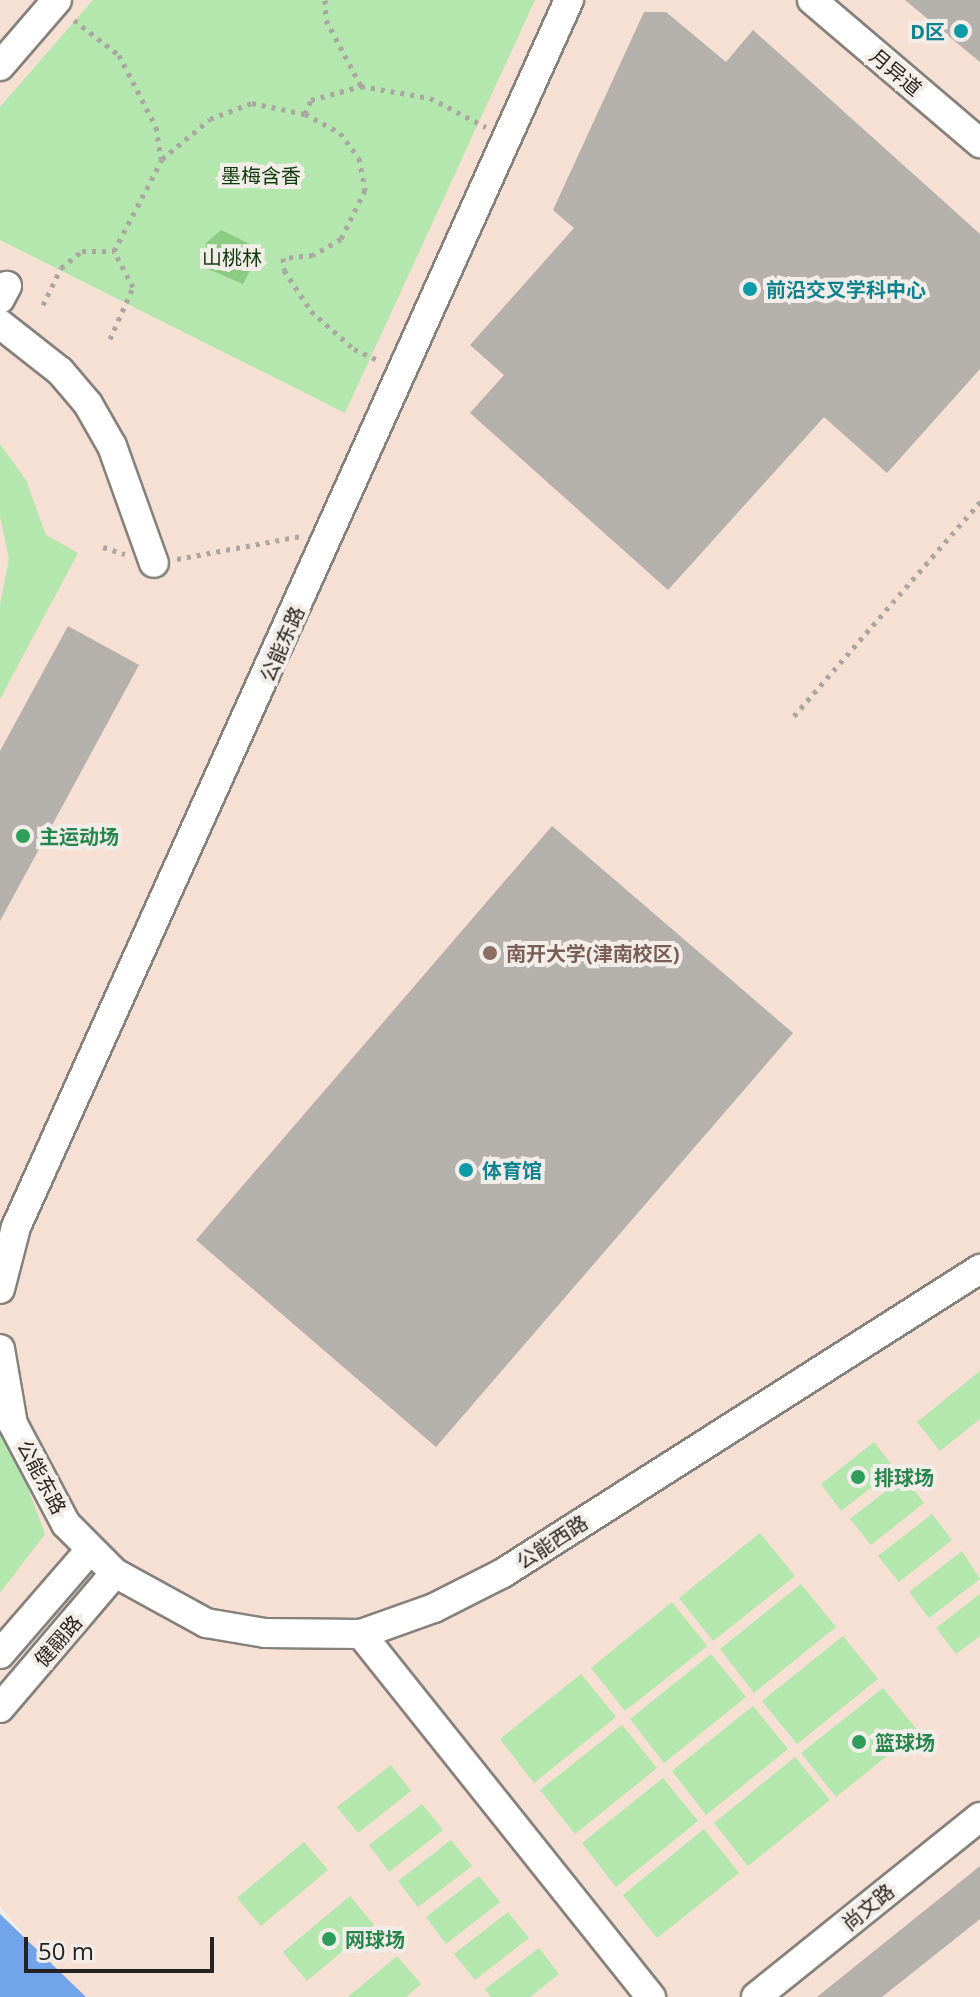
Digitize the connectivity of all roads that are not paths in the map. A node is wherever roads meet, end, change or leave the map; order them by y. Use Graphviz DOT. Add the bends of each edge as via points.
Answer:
graph roads {
  1 [pos="569,0"];
  2 [pos="812,0"];
  3 [pos="55,2"];
  4 [pos="0,66"];
  5 [pos="980,143"];
  6 [pos="0,324"];
  7 [pos="154,563"];
  8 [pos="980,1269"];
  9 [pos="0,1289"];
  10 [pos="0,1349"];
  11 [pos="90,1550"];
  12 [pos="115,1573"];
  13 [pos="361,1634"];
  14 [pos="0,1654"];
  15 [pos="0,1708"];
  16 [pos="980,1817"];
  17 [pos="651,1997"];
  18 [pos="756,1997"];
  1 -- 9 [label="street, 公能东路" via="16,1227"];
  2 -- 5 [label="street, 月异道"];
  3 -- 4 [label="street"];
  6 -- 7 [label="street" via="60,371 88,404 112,446"];
  8 -- 13 [label="street, 公能西路" via="503,1573 434,1608"];
  10 -- 11 [label="street, 公能东路" via="13,1424 66,1524"];
  11 -- 12 [label="street, 公能西路"];
  11 -- 14 [label="street, 健翮路"];
  12 -- 13 [label="street, 公能西路" via="206,1623 265,1633"];
  12 -- 15 [label="street, 健翮路"];
  13 -- 17 [label="street"];
  16 -- 18 [label="street, 尚文路"];
}
